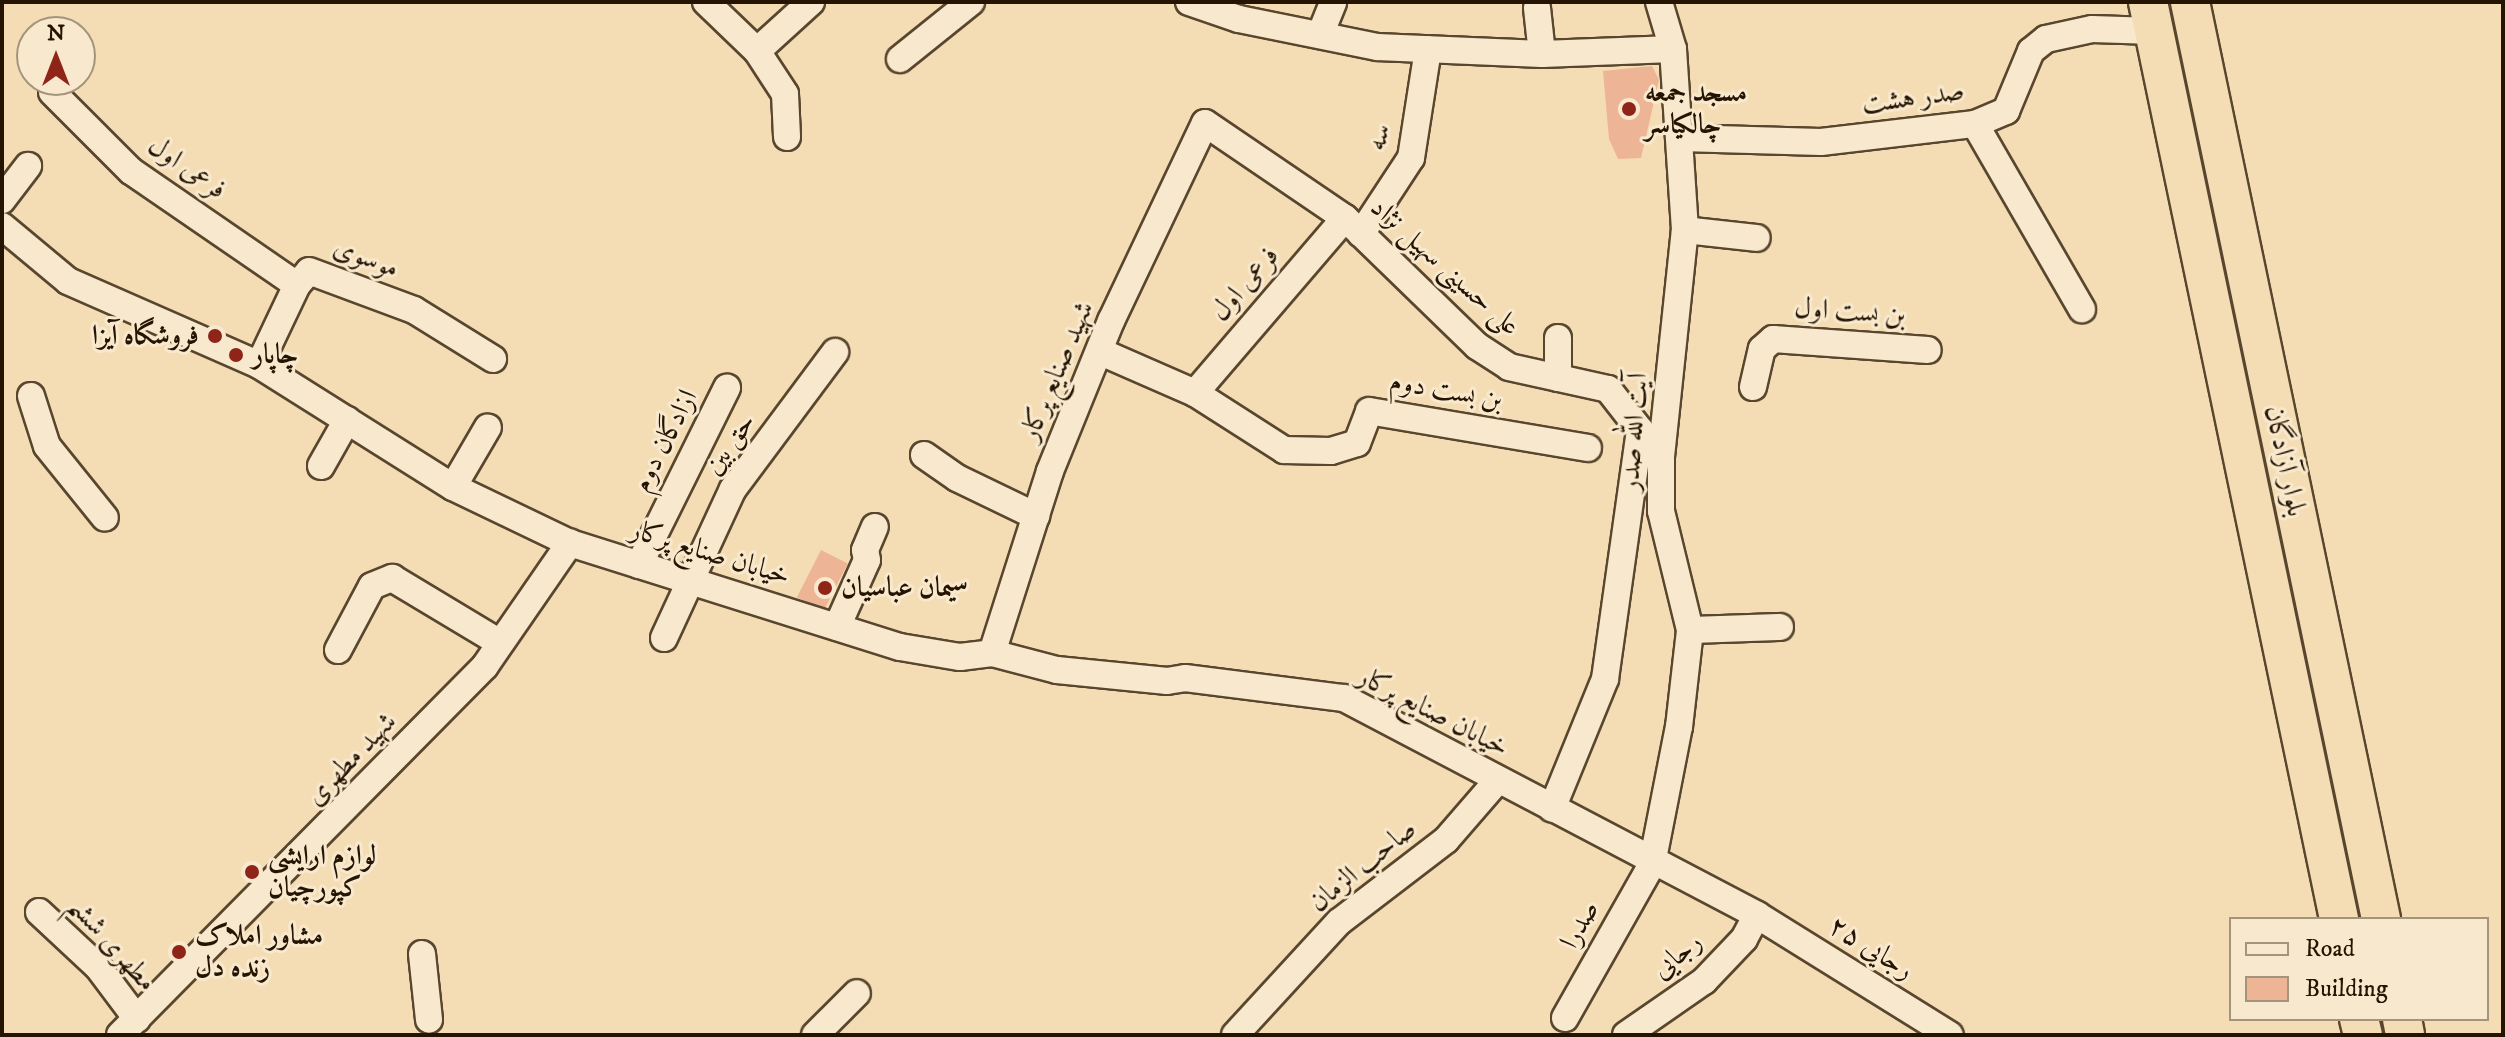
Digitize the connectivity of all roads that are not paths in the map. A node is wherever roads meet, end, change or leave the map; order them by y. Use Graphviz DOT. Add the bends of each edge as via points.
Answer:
graph roads {
  1 [pos="706,2"];
  2 [pos="811,2"];
  3 [pos="971,2"];
  4 [pos="1189,2"];
  5 [pos="1333,2"];
  6 [pos="1659,2"];
  7 [pos="1537,8"];
  8 [pos="2192,16"];
  9 [pos="2151,17"];
  10 [pos="1320,35"];
  11 [pos="1428,49"];
  12 [pos="1673,49"];
  13 [pos="757,51"];
  14 [pos="1542,54"];
  15 [pos="900,59"];
  16 [pos="56,96"];
  17 [pos="1205,123"];
  18 [pos="1975,124"];
  19 [pos="787,137"];
  20 [pos="1681,138"];
  21 [pos="28,166"];
  22 [pos="2,200"];
  23 [pos="2,226"];
  24 [pos="1353,226"];
  25 [pos="1685,230"];
  26 [pos="1757,238"];
  27 [pos="297,285"];
  28 [pos="2082,309"];
  29 [pos="1558,338"];
  30 [pos="1928,350"];
  31 [pos="835,352"];
  32 [pos="1101,352"];
  33 [pos="493,359"];
  34 [pos="259,365"];
  35 [pos="1558,378"];
  36 [pos="1753,387"];
  37 [pos="727,388"];
  38 [pos="1195,393"];
  39 [pos="31,396"];
  40 [pos="347,420"];
  41 [pos="488,427"];
  42 [pos="1588,448"];
  43 [pos="924,455"];
  44 [pos="321,466"];
  45 [pos="453,487"];
  46 [pos="1036,516"];
  47 [pos="105,518"];
  48 [pos="875,527"];
  49 [pos="570,543"];
  50 [pos="639,565"];
  51 [pos="689,581"];
  52 [pos="837,627"];
  53 [pos="1780,627"];
  54 [pos="1690,630"];
  55 [pos="664,638"];
  56 [pos="500,643"];
  57 [pos="338,650"];
  58 [pos="992,653"];
  59 [pos="1498,780"];
  60 [pos="1552,809"];
  61 [pos="1652,864"];
  62 [pos="39,912"];
  63 [pos="1757,915"];
  64 [pos="2339,917"];
  65 [pos="2381,917"];
  66 [pos="422,954"];
  67 [pos="857,993"];
  68 [pos="1565,1018"];
  69 [pos="429,1020"];
  70 [pos="128,1027"];
  71 [pos="815,1035"];
  72 [pos="1235,1035"];
  73 [pos="1626,1035"];
  74 [pos="1950,1035"];
  1 -- 13 [label="street"];
  2 -- 13 [label="street"];
  3 -- 15 [label="street"];
  4 -- 10 [label="street"];
  5 -- 10 [label="street"];
  6 -- 12 [label="street, آیت الله صدر"];
  7 -- 14 [label="street"];
  8 -- 9 [label="highway"];
  8 -- 65 [label="highway, بلوار آزادگان"];
  9 -- 18 [label="street, صدر هشت" via="2046,39 2031,51 2006,111"];
  9 -- 64 [label="highway, بلوار آزادگان"];
  10 -- 11 [label="street" via="1377,47"];
  11 -- 14 [label="street"];
  11 -- 24 [label="street, سه" via="1411,158"];
  12 -- 14 [label="street"];
  12 -- 20 [label="street, آیت الله صدر"];
  13 -- 19 [label="street" via="785,94"];
  16 -- 27 [label="street, فرعی اول" via="131,171"];
  17 -- 24 [label="street, علی حسینی سهیل نژاد"];
  17 -- 32 [label="street, شهید صنایع پرکار"];
  18 -- 20 [label="street, صدر هشت" via="1821,142"];
  18 -- 28 [label="street"];
  20 -- 25 [label="street, آیت الله صدر"];
  21 -- 22 [label="street"];
  23 -- 34 [label="street, خیابان صنایع پرکار" via="68,281"];
  24 -- 35 [label="street, علی حسینی سهیل نژاد" via="1477,346 1509,367"];
  24 -- 38 [label="street, فرعی اول"];
  25 -- 26 [label="street"];
  25 -- 54 [label="street, آیت الله صدر" via="1661,457 1661,511"];
  27 -- 33 [label="street, موسوی" via="309,271 414,310"];
  27 -- 34 [label="street, موسوی"];
  29 -- 35 [label="street"];
  30 -- 36 [label="street, بن بست اول" via="1773,339 1762,349"];
  31 -- 51 [label="street, حق بین" via="733,489"];
  32 -- 38 [label="street, بن بست دوم"];
  32 -- 46 [label="street, شهید صنایع پرکار"];
  34 -- 40 [label="street, خیابان صنایع پرکار"];
  35 -- 60 [label="street, علی حسینی سهیل نژاد" via="1608,389 1640,430 1605,679"];
  37 -- 50 [label="street, ازادگان دوم"];
  38 -- 42 [label="street, بن بست دوم" via="1294,452 1331,451 1357,443 1369,411"];
  39 -- 47 [label="street" via="47,446"];
  40 -- 44 [label="street"];
  40 -- 45 [label="street, خیابان صنایع پرکار"];
  41 -- 45 [label="street"];
  43 -- 46 [label="street" via="957,478"];
  45 -- 49 [label="street, خیابان صنایع پرکار"];
  46 -- 58 [label="street, شهید صنایع پرکار"];
  48 -- 52 [label="street" via="865,550 867,560"];
  49 -- 50 [label="street, خیابان صنایع پرکار"];
  49 -- 56 [label="street, شهید مطهری"];
  50 -- 51 [label="street, خیابان صنایع پرکار"];
  51 -- 52 [label="street, خیابان صنایع پرکار"];
  51 -- 55 [label="street, حق بین"];
  52 -- 58 [label="street, خیابان صنایع پرکار" via="945,655"];
  53 -- 54 [label="street"];
  54 -- 61 [label="street, آیت الله صدر" via="1679,727"];
  56 -- 57 [label="street" via="392,578 372,586"];
  56 -- 70 [label="street, شهید مطهری" via="485,666 338,819"];
  58 -- 59 [label="street, خیابان صنایع پرکار" via="1057,670 1167,681 1185,678 1344,698"];
  59 -- 60 [label="street, خیابان صنایع پرکار"];
  59 -- 72 [label="street, صاحب الزمان" via="1446,840 1339,922"];
  60 -- 61 [label="street, خیابان صنایع پرکار"];
  61 -- 63 [label="street, خیابان صنایع پرکار"];
  61 -- 68 [label="street, صدرا"];
  62 -- 70 [label="street, مطهری ششم" via="98,967"];
  63 -- 73 [label="street, رجایی" via="1744,939 1704,981"];
  63 -- 74 [label="street, رجایی ۲۵"];
  66 -- 69 [label="street"];
  67 -- 71 [label="street"];
}
